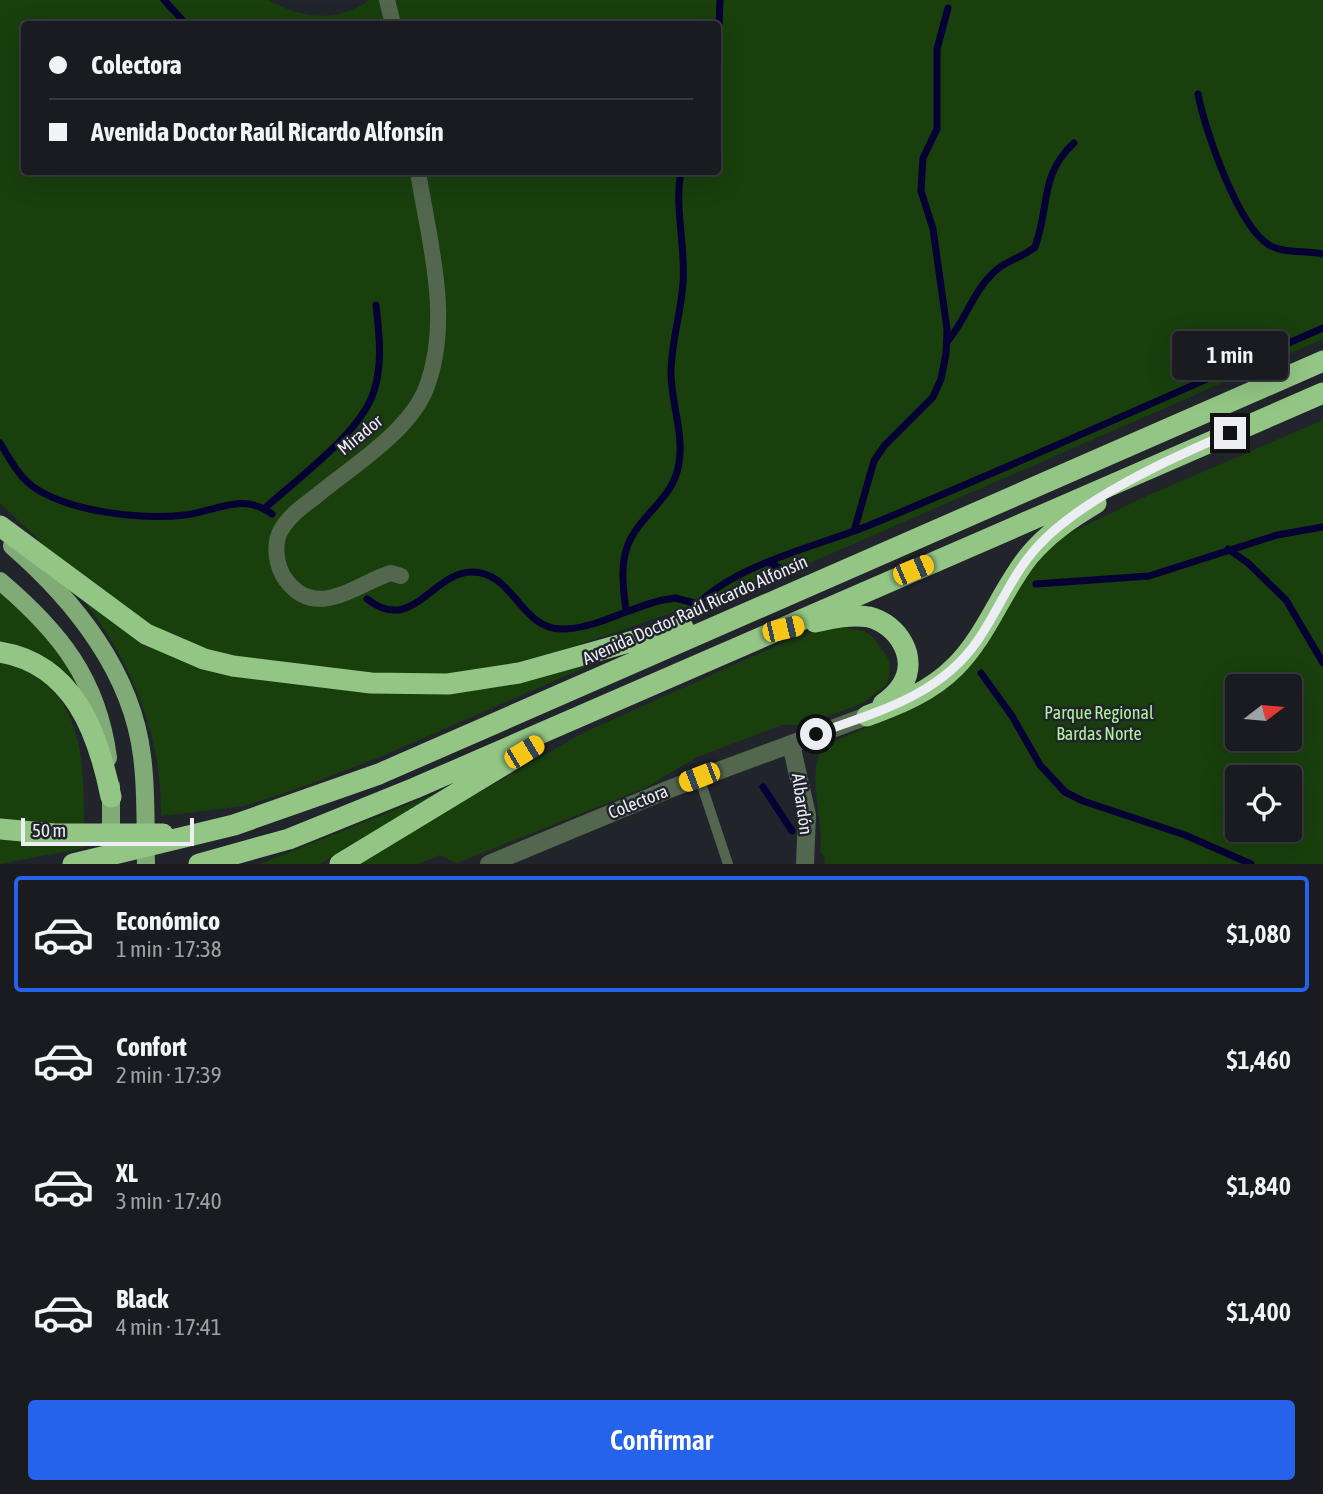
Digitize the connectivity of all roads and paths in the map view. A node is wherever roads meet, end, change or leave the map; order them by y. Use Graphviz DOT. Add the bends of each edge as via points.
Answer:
graph roads {
  1 [pos="387,0"];
  2 [pos="392,21"];
  3 [pos="418,175"];
  4 [pos="1323,361"];
  5 [pos="1323,393"];
  6 [pos="1160,463"];
  7 [pos="0,526"];
  8 [pos="0,535"];
  9 [pos="401,576"];
  10 [pos="0,581"];
  11 [pos="769,601"];
  12 [pos="764,634"];
  13 [pos="0,652"];
  14 [pos="587,713"];
  15 [pos="866,716"];
  16 [pos="791,744"];
  17 [pos="699,777"];
  18 [pos="111,797"];
  19 [pos="0,829"];
  20 [pos="201,834"];
  21 [pos="73,864"];
  22 [pos="112,864"];
  23 [pos="146,864"];
  24 [pos="199,864"];
  25 [pos="340,864"];
  26 [pos="489,864"];
  27 [pos="728,864"];
  28 [pos="805,864"];
  1 -- 2 [label="street"];
  3 -- 9 [label="street, Mirador" via="438,305 438,338 426,390 398,429 287,521 276,542 284,578 297,592 318,600 340,596 390,573"];
  4 -- 11 [label="highway, Avenida Doctor Raúl Ricardo Alfonsín"];
  5 -- 6 [label="highway"];
  6 -- 12 [label="highway"];
  6 -- 15 [label="highway" via="1070,519 1039,545 977,641 940,681"];
  7 -- 11 [label="highway" via="117,614 174,647 233,666 371,683 448,684 519,673"];
  8 -- 23 [label="main road" via="61,594 107,656 135,721 142,755"];
  10 -- 18 [label="main road" via="57,635 85,680 103,729"];
  11 -- 20 [label="highway, Avenida Doctor Raúl Ricardo Alfonsín" via="401,765 279,811"];
  12 -- 14 [label="highway"];
  12 -- 15 [label="highway" via="855,616 883,622 895,630 908,656 904,684"];
  13 -- 18 [label="highway" via="48,670 71,693 96,738"];
  14 -- 24 [label="highway" via="328,824"];
  14 -- 25 [label="highway"];
  15 -- 16 [label="street, Colectora"];
  16 -- 17 [label="street, Colectora"];
  16 -- 28 [label="street, Albardón" via="807,815"];
  17 -- 26 [label="street, Colectora"];
  17 -- 27 [label="lane"];
  18 -- 22 [label="main road"];
  19 -- 20 [label="highway" via="55,834"];
  20 -- 21 [label="highway, Avenida Doctor Raúl Ricardo Alfonsín"];
}
